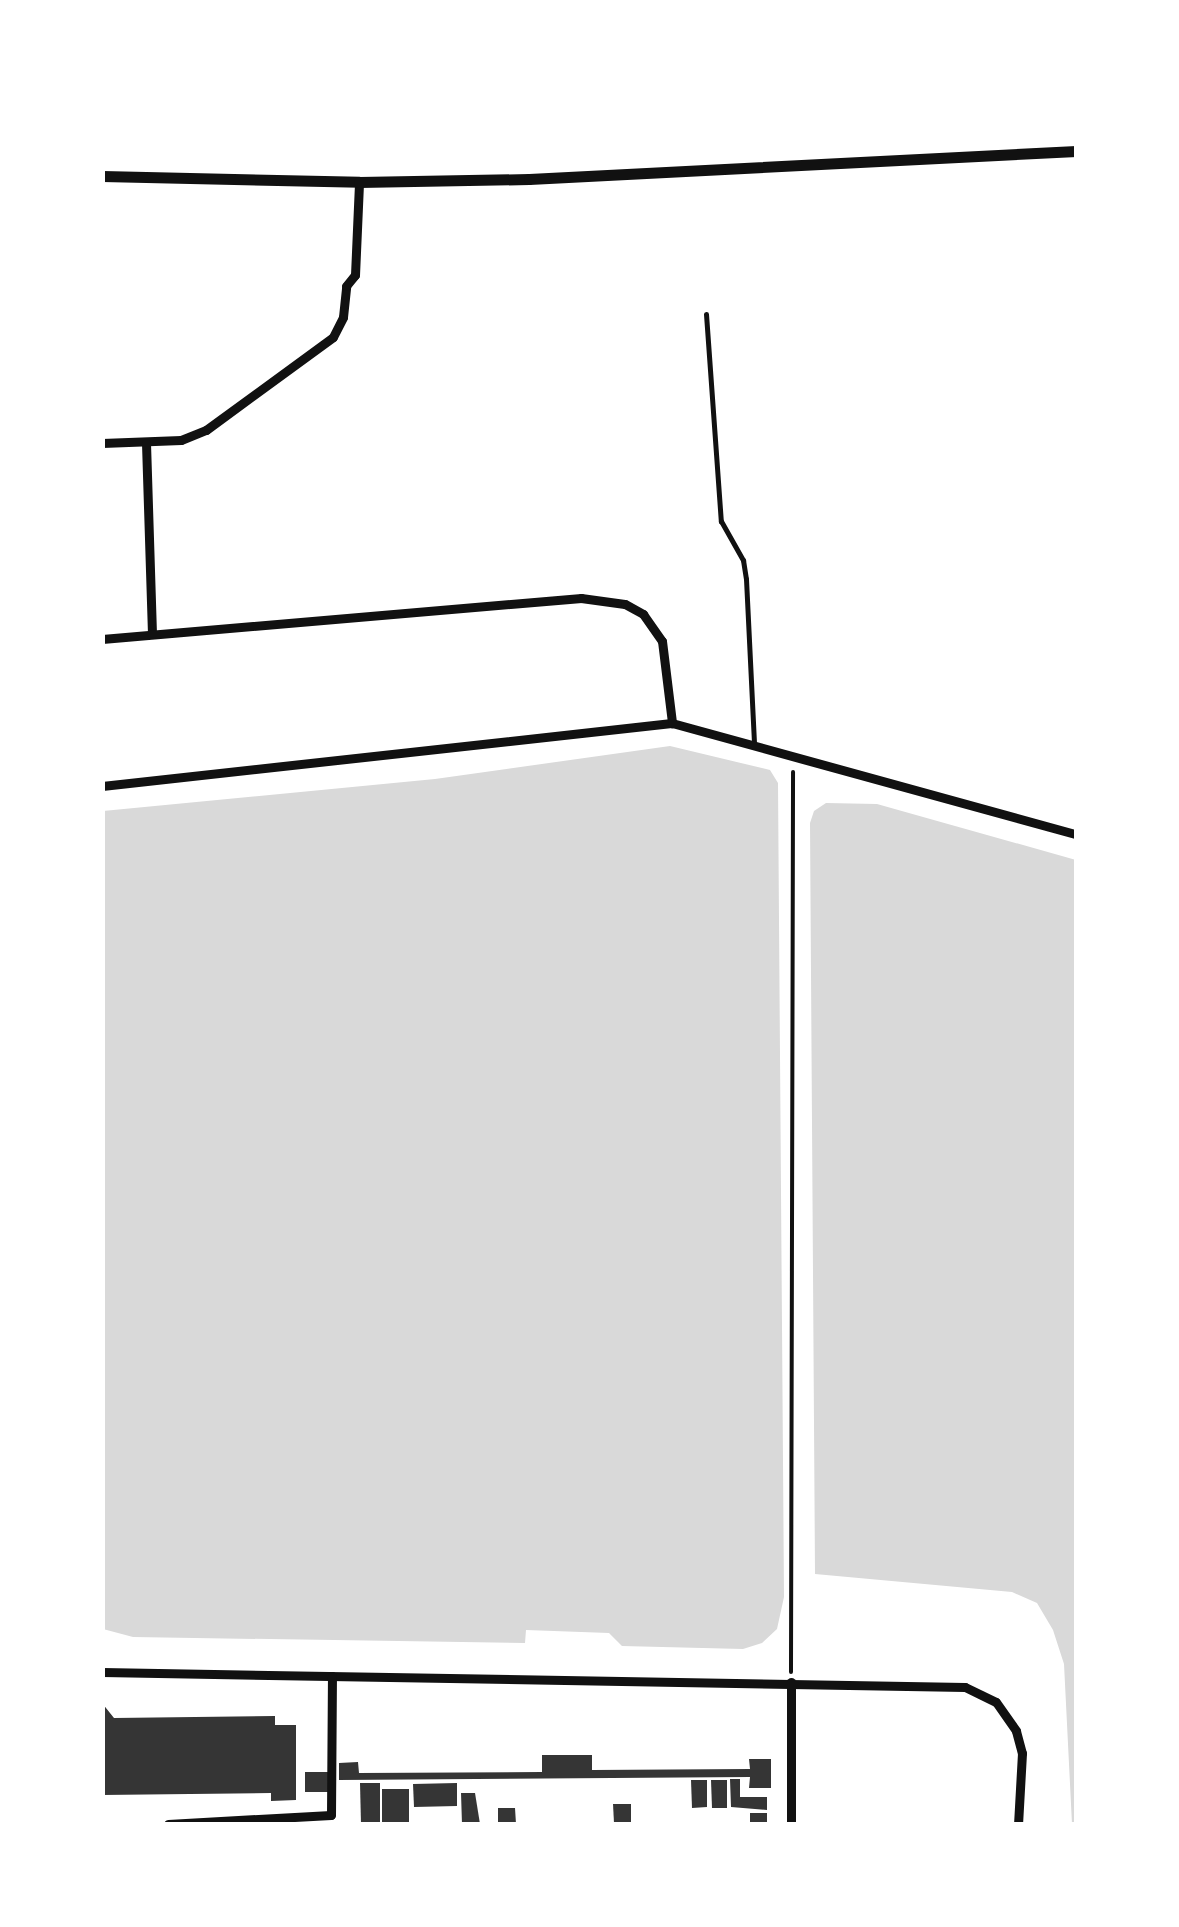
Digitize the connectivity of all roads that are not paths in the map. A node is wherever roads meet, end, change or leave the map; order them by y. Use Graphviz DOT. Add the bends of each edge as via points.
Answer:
graph roads {
  1 [pos="1076,151"];
  2 [pos="102,176"];
  3 [pos="358,182"];
  4 [pos="706,314"];
  5 [pos="102,443"];
  6 [pos="146,444"];
  7 [pos="152,633"];
  8 [pos="102,639"];
  9 [pos="672,723"];
  10 [pos="754,744"];
  11 [pos="102,786"];
  12 [pos="1076,834"];
  13 [pos="102,1672"];
  14 [pos="332,1676"];
  15 [pos="790,1682"];
  16 [pos="168,1824"];
  17 [pos="792,1824"];
  18 [pos="1018,1824"];
  1 -- 3 [label="street"];
  2 -- 3 [label="street"];
  3 -- 6 [label="street" via="355,275 333,336 206,430"];
  4 -- 10 [label="lane" via="722,521 746,579"];
  5 -- 6 [label="street"];
  6 -- 7 [label="street"];
  7 -- 8 [label="street"];
  7 -- 9 [label="street" via="581,598 624,604 643,614 662,641"];
  9 -- 10 [label="street"];
  9 -- 11 [label="street"];
  10 -- 12 [label="street"];
  13 -- 14 [label="street"];
  14 -- 15 [label="street"];
  14 -- 16 [label="street" via="331,1815"];
  15 -- 17 [label="street"];
  15 -- 18 [label="street" via="940,1684 983,1694 1007,1713 1020,1741"];
}
